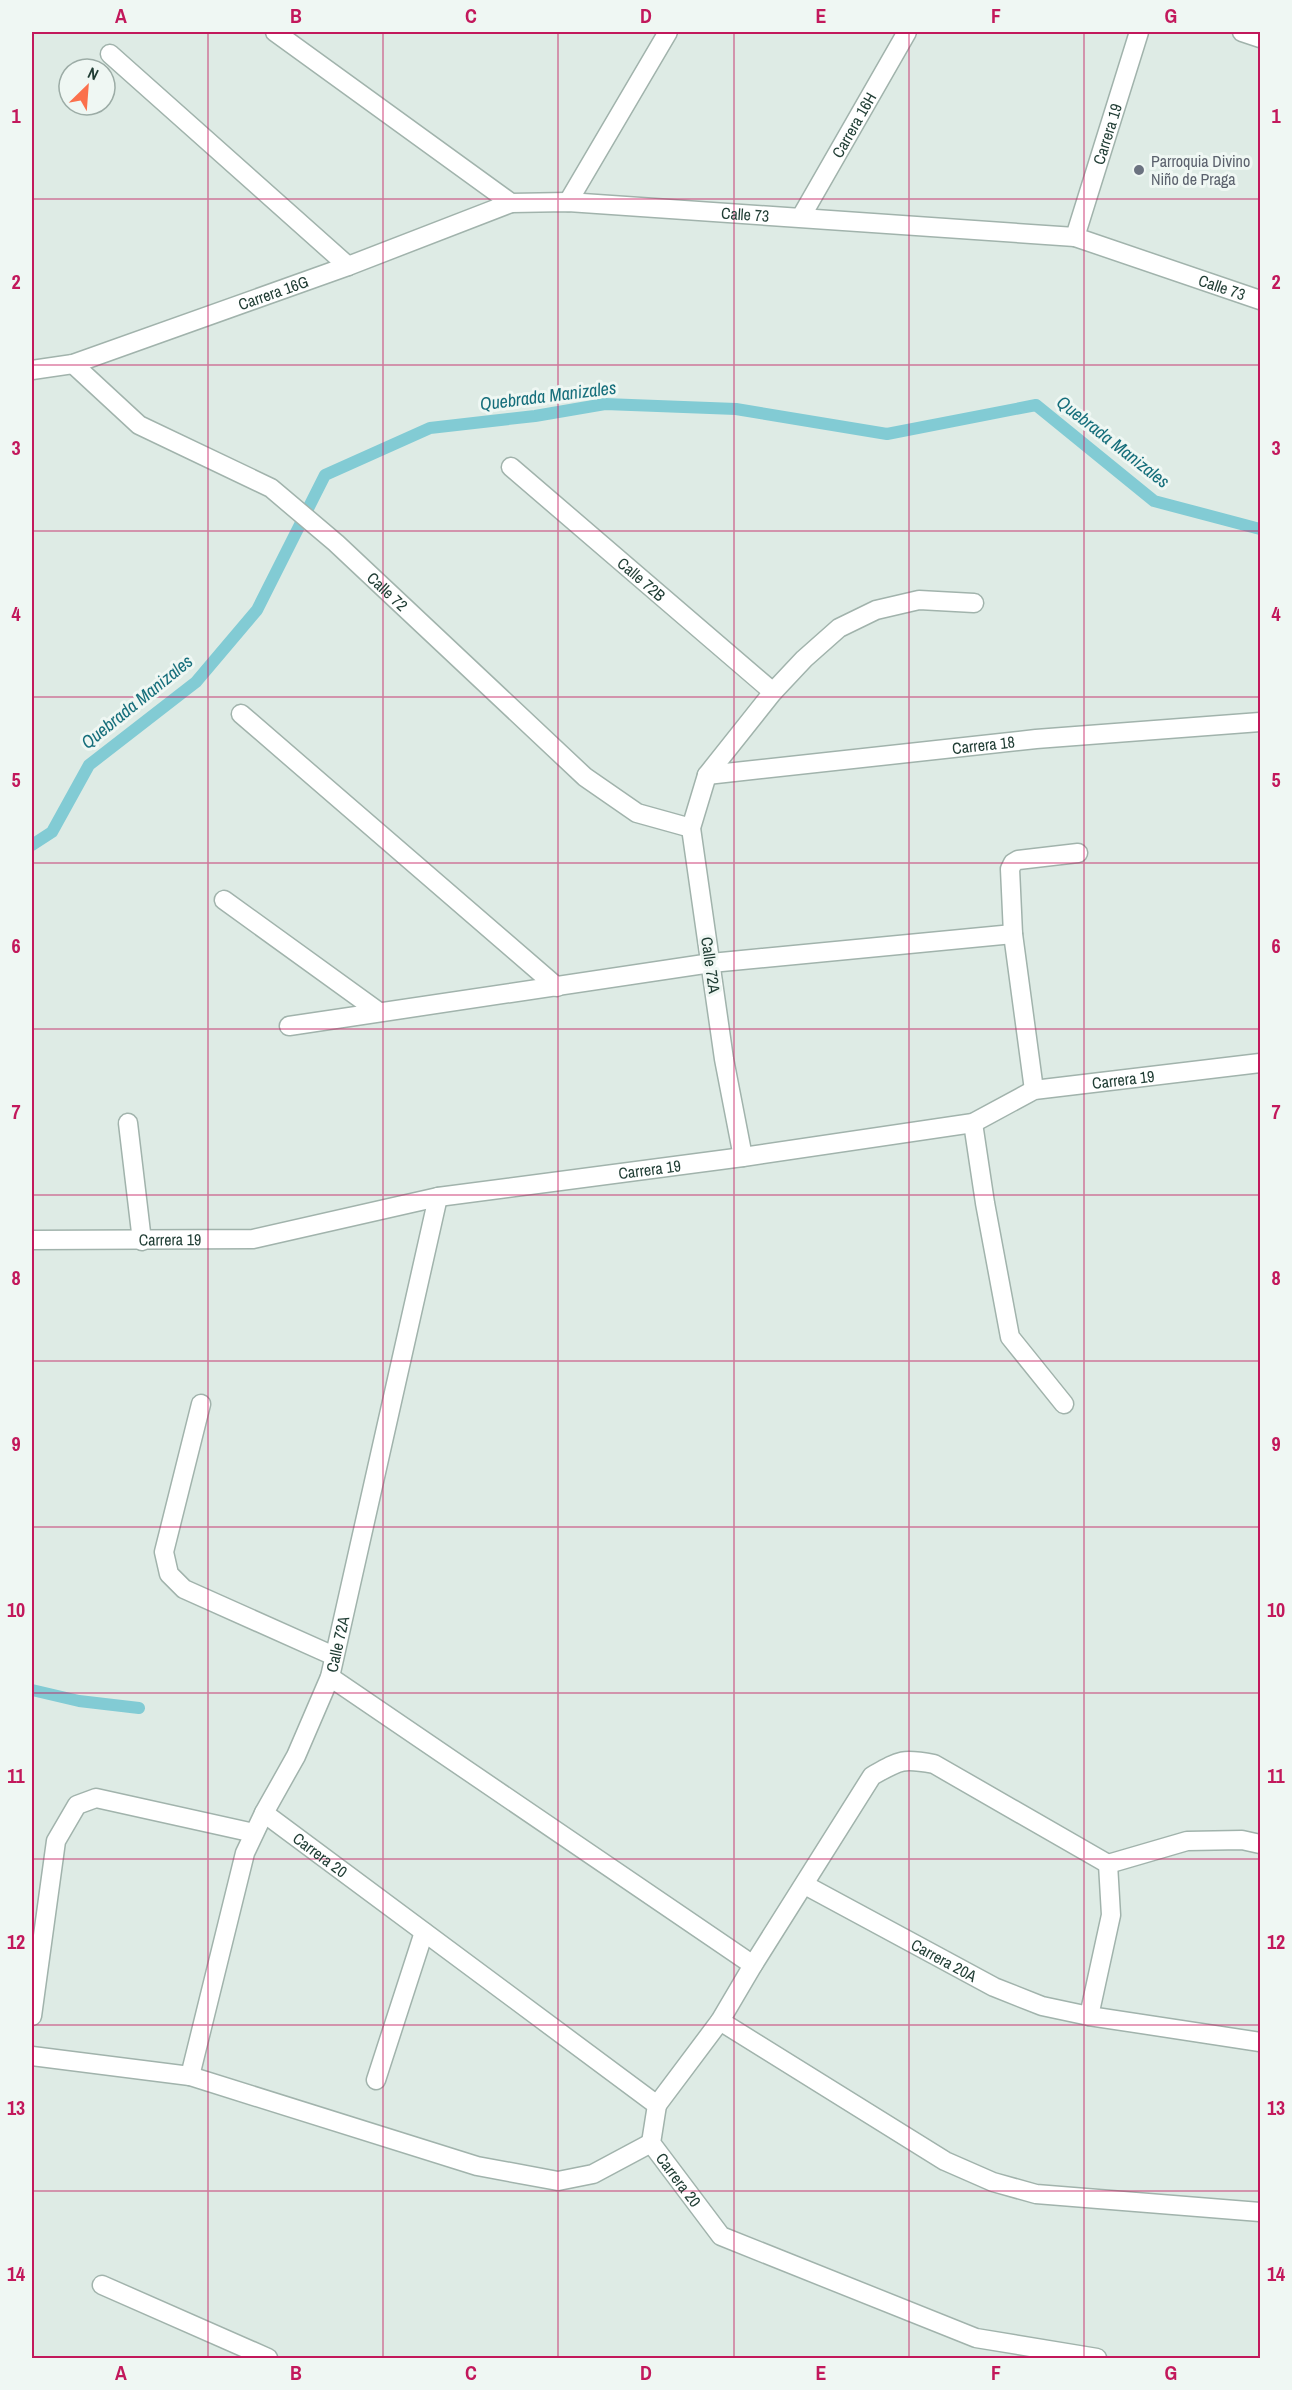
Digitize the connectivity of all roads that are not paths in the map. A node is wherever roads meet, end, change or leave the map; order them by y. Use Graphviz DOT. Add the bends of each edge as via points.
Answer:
graph roads {
  1 [pos="275,32"];
  2 [pos="668,32"];
  3 [pos="907,32"];
  4 [pos="1139,32"];
  5 [pos="1242,32"];
  6 [pos="1260,38"];
  7 [pos="110,54"];
  8 [pos="568,202"];
  9 [pos="511,203"];
  10 [pos="801,217"];
  11 [pos="1075,237"];
  12 [pos="348,266"];
  13 [pos="1260,300"];
  14 [pos="73,364"];
  15 [pos="32,370"];
  16 [pos="511,467"];
  17 [pos="974,603"];
  18 [pos="773,692"];
  19 [pos="241,714"];
  20 [pos="1260,722"];
  21 [pos="707,775"];
  22 [pos="691,828"];
  23 [pos="1078,853"];
  24 [pos="224,900"];
  25 [pos="1013,934"];
  26 [pos="711,963"];
  27 [pos="557,987"];
  28 [pos="380,1012"];
  29 [pos="289,1026"];
  30 [pos="1260,1063"];
  31 [pos="1034,1090"];
  32 [pos="128,1123"];
  33 [pos="973,1123"];
  34 [pos="743,1157"];
  35 [pos="438,1197"];
  36 [pos="32,1240"];
  37 [pos="142,1241"];
  38 [pos="201,1404"];
  39 [pos="1064,1404"];
  40 [pos="334,1656"];
  41 [pos="330,1677"];
  42 [pos="264,1813"];
  43 [pos="254,1833"];
  44 [pos="1260,1844"];
  45 [pos="1108,1864"];
  46 [pos="805,1885"];
  47 [pos="424,1932"];
  48 [pos="753,1965"];
  49 [pos="32,2016"];
  50 [pos="1089,2016"];
  51 [pos="720,2021"];
  52 [pos="1260,2042"];
  53 [pos="32,2056"];
  54 [pos="190,2076"];
  55 [pos="376,2080"];
  56 [pos="657,2105"];
  57 [pos="651,2143"];
  58 [pos="1260,2212"];
  59 [pos="102,2285"];
  60 [pos="268,2358"];
  61 [pos="1097,2358"];
  1 -- 9 [label="street"];
  2 -- 8 [label="street"];
  3 -- 10 [label="street, Carrera 16H"];
  4 -- 11 [label="street, Carrera 19"];
  5 -- 6 [label="street"];
  7 -- 12 [label="street"];
  8 -- 9 [label="street, Calle 73"];
  8 -- 10 [label="street, Calle 73"];
  9 -- 12 [label="street, Carrera 16G"];
  10 -- 11 [label="street, Calle 73"];
  11 -- 13 [label="street, Calle 73"];
  12 -- 14 [label="street, Carrera 16G"];
  14 -- 15 [label="street, Carrera 16G"];
  14 -- 22 [label="street, Calle 72" via="139,425 271,488 336,543 585,777 637,813"];
  16 -- 18 [label="street, Calle 72B"];
  17 -- 18 [label="street, Calle 72A" via="920,600 876,609 839,628"];
  18 -- 21 [label="street, Calle 72A"];
  19 -- 27 [label="street"];
  20 -- 21 [label="street, Carrera 18" via="1036,739"];
  21 -- 22 [label="street, Calle 72A"];
  22 -- 26 [label="street, Calle 72A"];
  23 -- 25 [label="street" via="1013,863"];
  24 -- 28 [label="street"];
  25 -- 26 [label="street"];
  25 -- 31 [label="street"];
  26 -- 27 [label="street"];
  26 -- 34 [label="street, Calle 72A"];
  27 -- 28 [label="street"];
  28 -- 29 [label="street"];
  30 -- 31 [label="street, Carrera 19"];
  31 -- 33 [label="street, Carrera 19"];
  32 -- 37 [label="street"];
  33 -- 34 [label="street, Carrera 19"];
  33 -- 39 [label="street" via="1010,1337"];
  34 -- 35 [label="street, Carrera 19"];
  35 -- 37 [label="street, Carrera 19" via="253,1239"];
  35 -- 40 [label="street, Calle 72A"];
  36 -- 37 [label="street, Carrera 19"];
  38 -- 40 [label="street" via="164,1552 169,1574 184,1589"];
  40 -- 41 [label="street, Calle 72A"];
  41 -- 42 [label="street, Calle 72A" via="296,1756"];
  41 -- 48 [label="street"];
  42 -- 43 [label="street, Calle 72A"];
  42 -- 47 [label="street, Carrera 20"];
  43 -- 49 [label="street" via="96,1798 77,1805 56,1841"];
  43 -- 54 [label="street, Calle 72A" via="245,1853"];
  44 -- 45 [label="street" via="1242,1840 1187,1841"];
  45 -- 46 [label="street" via="934,1764 908,1759 872,1776"];
  45 -- 50 [label="street" via="1111,1915"];
  46 -- 48 [label="street"];
  46 -- 50 [label="street, Carrera 20A" via="993,1988 1042,2006"];
  47 -- 55 [label="street"];
  47 -- 56 [label="street, Carrera 20"];
  48 -- 51 [label="street"];
  50 -- 52 [label="street, Carrera 20A"];
  51 -- 56 [label="street"];
  51 -- 58 [label="street" via="945,2161 993,2182 1036,2194"];
  53 -- 54 [label="street"];
  54 -- 57 [label="street" via="477,2166 558,2181 593,2174"];
  56 -- 57 [label="street, Carrera 20"];
  57 -- 61 [label="street, Carrera 20" via="721,2236 976,2338"];
  59 -- 60 [label="street"];
}
